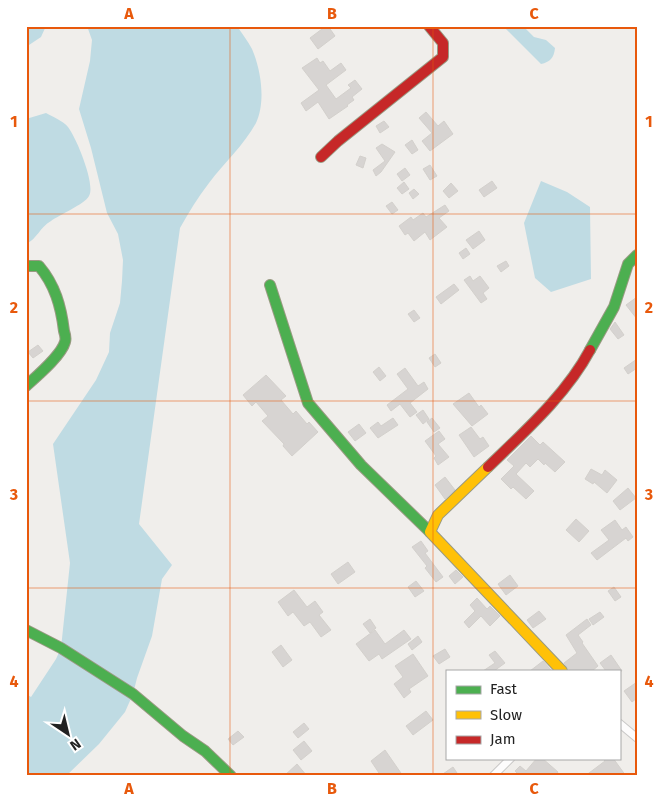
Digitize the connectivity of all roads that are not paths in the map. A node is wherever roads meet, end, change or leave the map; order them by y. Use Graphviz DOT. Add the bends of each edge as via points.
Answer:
graph roads {
  1 [pos="430,26"];
  2 [pos="321,157"];
  3 [pos="637,255"];
  4 [pos="26,266"];
  5 [pos="270,285"];
  6 [pos="26,386"];
  7 [pos="430,532"];
  8 [pos="26,630"];
  9 [pos="561,670"];
  10 [pos="620,724"];
  11 [pos="637,738"];
  12 [pos="509,760"];
  13 [pos="231,776"];
  14 [pos="493,776"];
  1 -- 2 [label="street" via="443,43 443,57"];
  3 -- 7 [label="street" via="628,264 614,307 582,364 535,422 438,515"];
  4 -- 6 [label="street" via="39,266 50,281 63,318 65,342 51,362"];
  5 -- 7 [label="street" via="308,403 361,464"];
  7 -- 9 [label="street"];
  8 -- 13 [label="street" via="68,652 133,694"];
  10 -- 11 [label="street"];
  12 -- 14 [label="street"];
}
